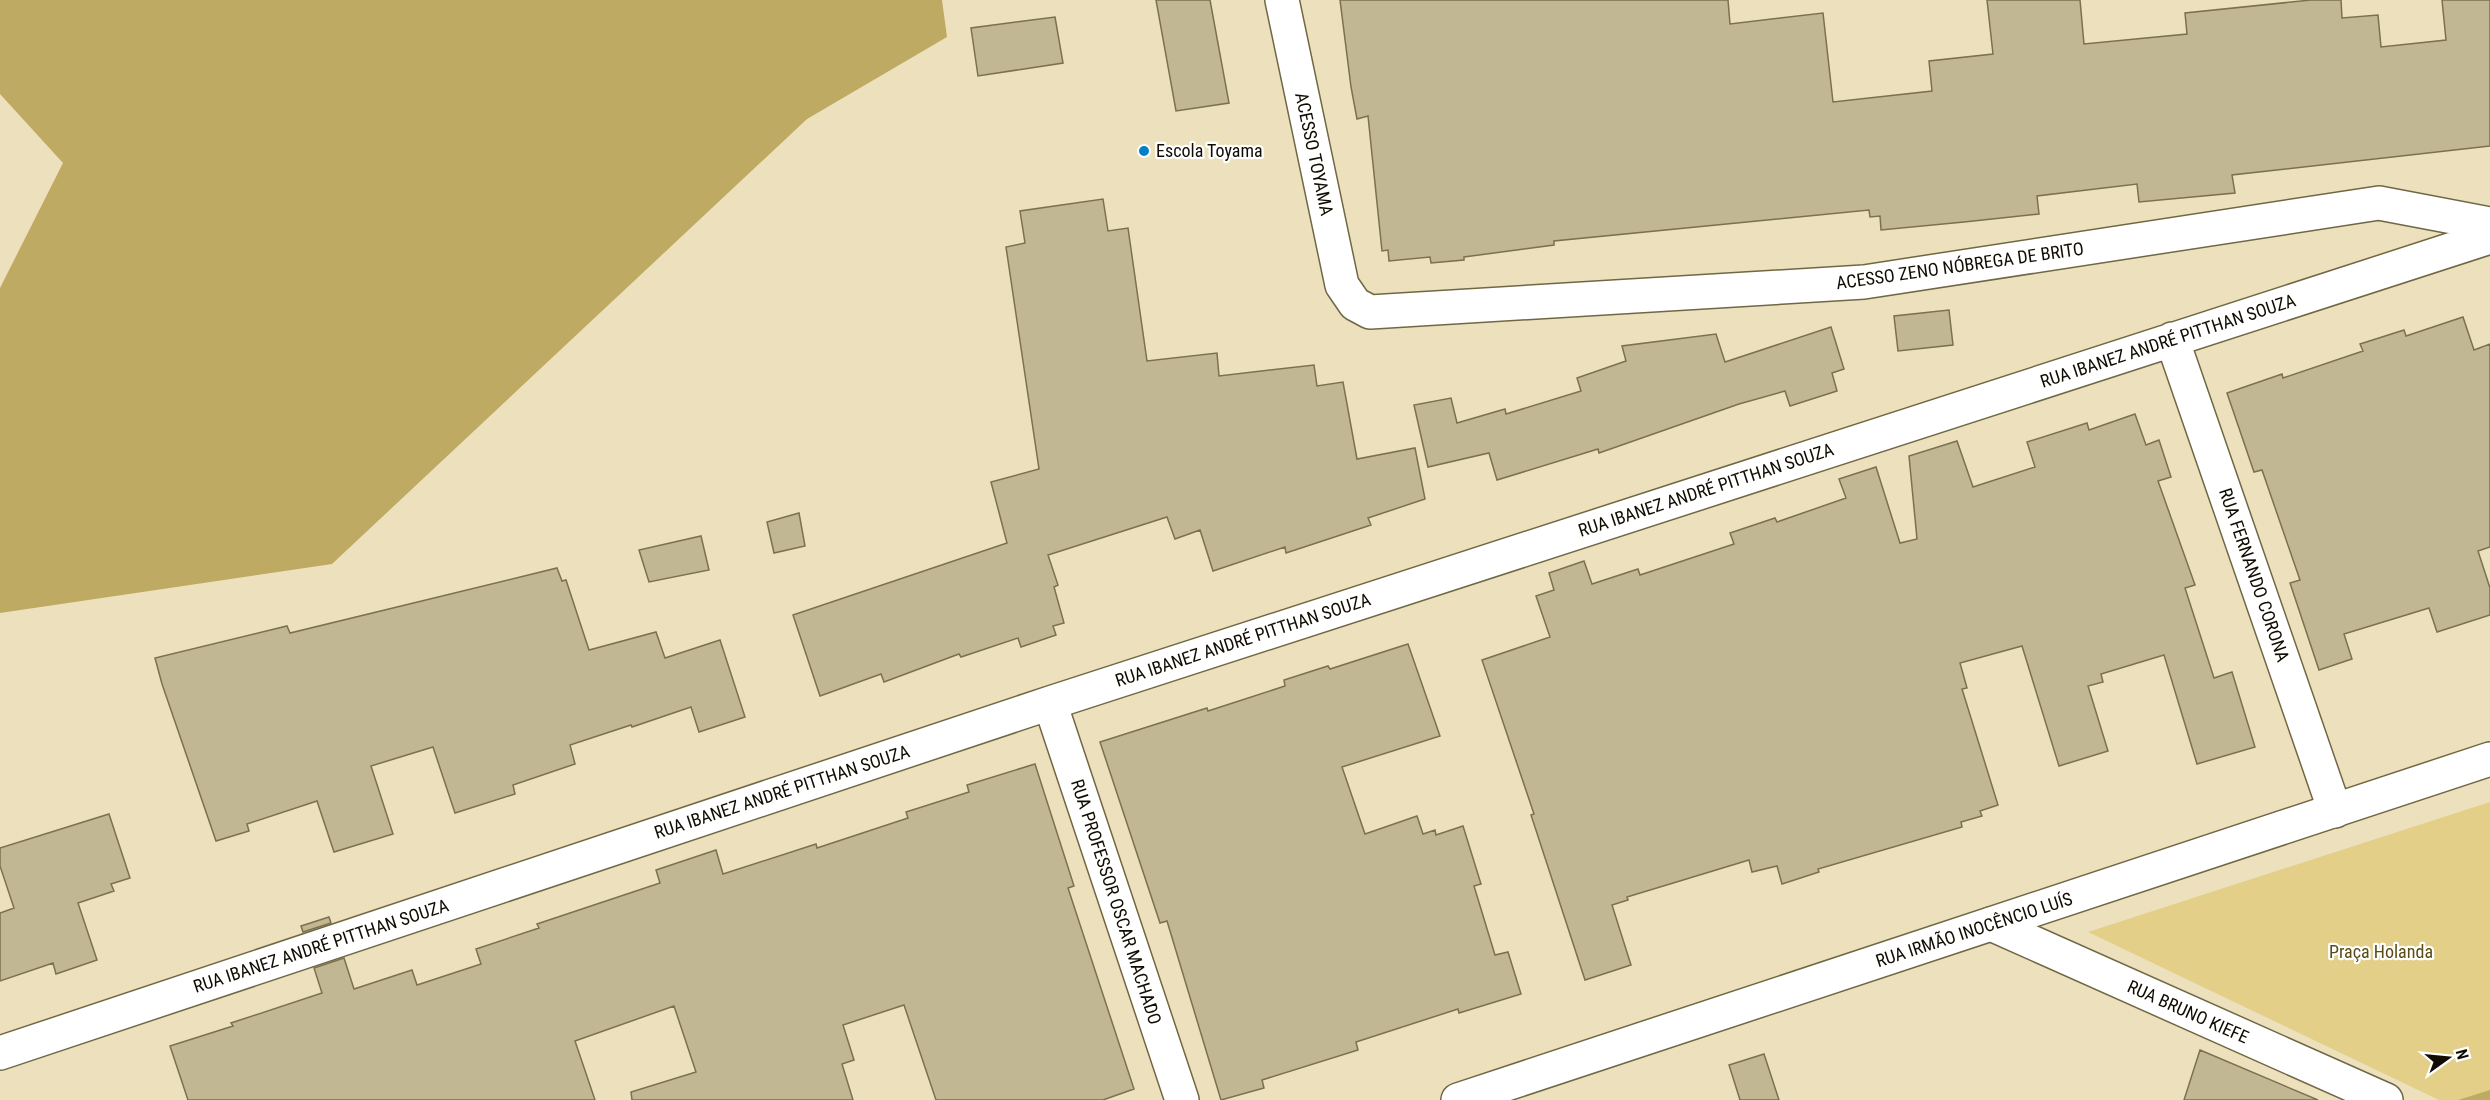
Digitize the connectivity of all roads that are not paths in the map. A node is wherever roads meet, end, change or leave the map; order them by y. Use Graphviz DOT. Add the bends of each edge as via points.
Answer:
graph roads {
  1 [pos="1282,0"];
  2 [pos="2490,225"];
  3 [pos="2490,237"];
  4 [pos="1354,304"];
  5 [pos="2172,339"];
  6 [pos="1050,703"];
  7 [pos="2490,759"];
  8 [pos="2335,811"];
  9 [pos="1991,924"];
  10 [pos="0,1053"];
  11 [pos="1182,1100"];
  12 [pos="1458,1100"];
  13 [pos="2386,1100"];
  1 -- 4 [label="street, ACESSO TOYAMA" via="1342,285"];
  2 -- 4 [label="street, ACESSO ZENO NÓBREGA DE BRITO" via="2379,203 1864,282 1370,312"];
  3 -- 5 [label="street, RUA IBANEZ ANDRÉ PITTHAN SOUZA"];
  5 -- 6 [label="street, RUA IBANEZ ANDRÉ PITTHAN SOUZA"];
  5 -- 8 [label="street, RUA FERNANDO CORONA"];
  6 -- 10 [label="street, RUA IBANEZ ANDRÉ PITTHAN SOUZA"];
  6 -- 11 [label="street, RUA PROFESSOR OSCAR MACHADO"];
  7 -- 8 [label="street, RUA IRMÃO INOCÊNCIO LUÍS"];
  8 -- 9 [label="street, RUA IRMÃO INOCÊNCIO LUÍS"];
  9 -- 12 [label="street, RUA IRMÃO INOCÊNCIO LUÍS"];
  9 -- 13 [label="street, RUA BRUNO KIEFE"];
}
